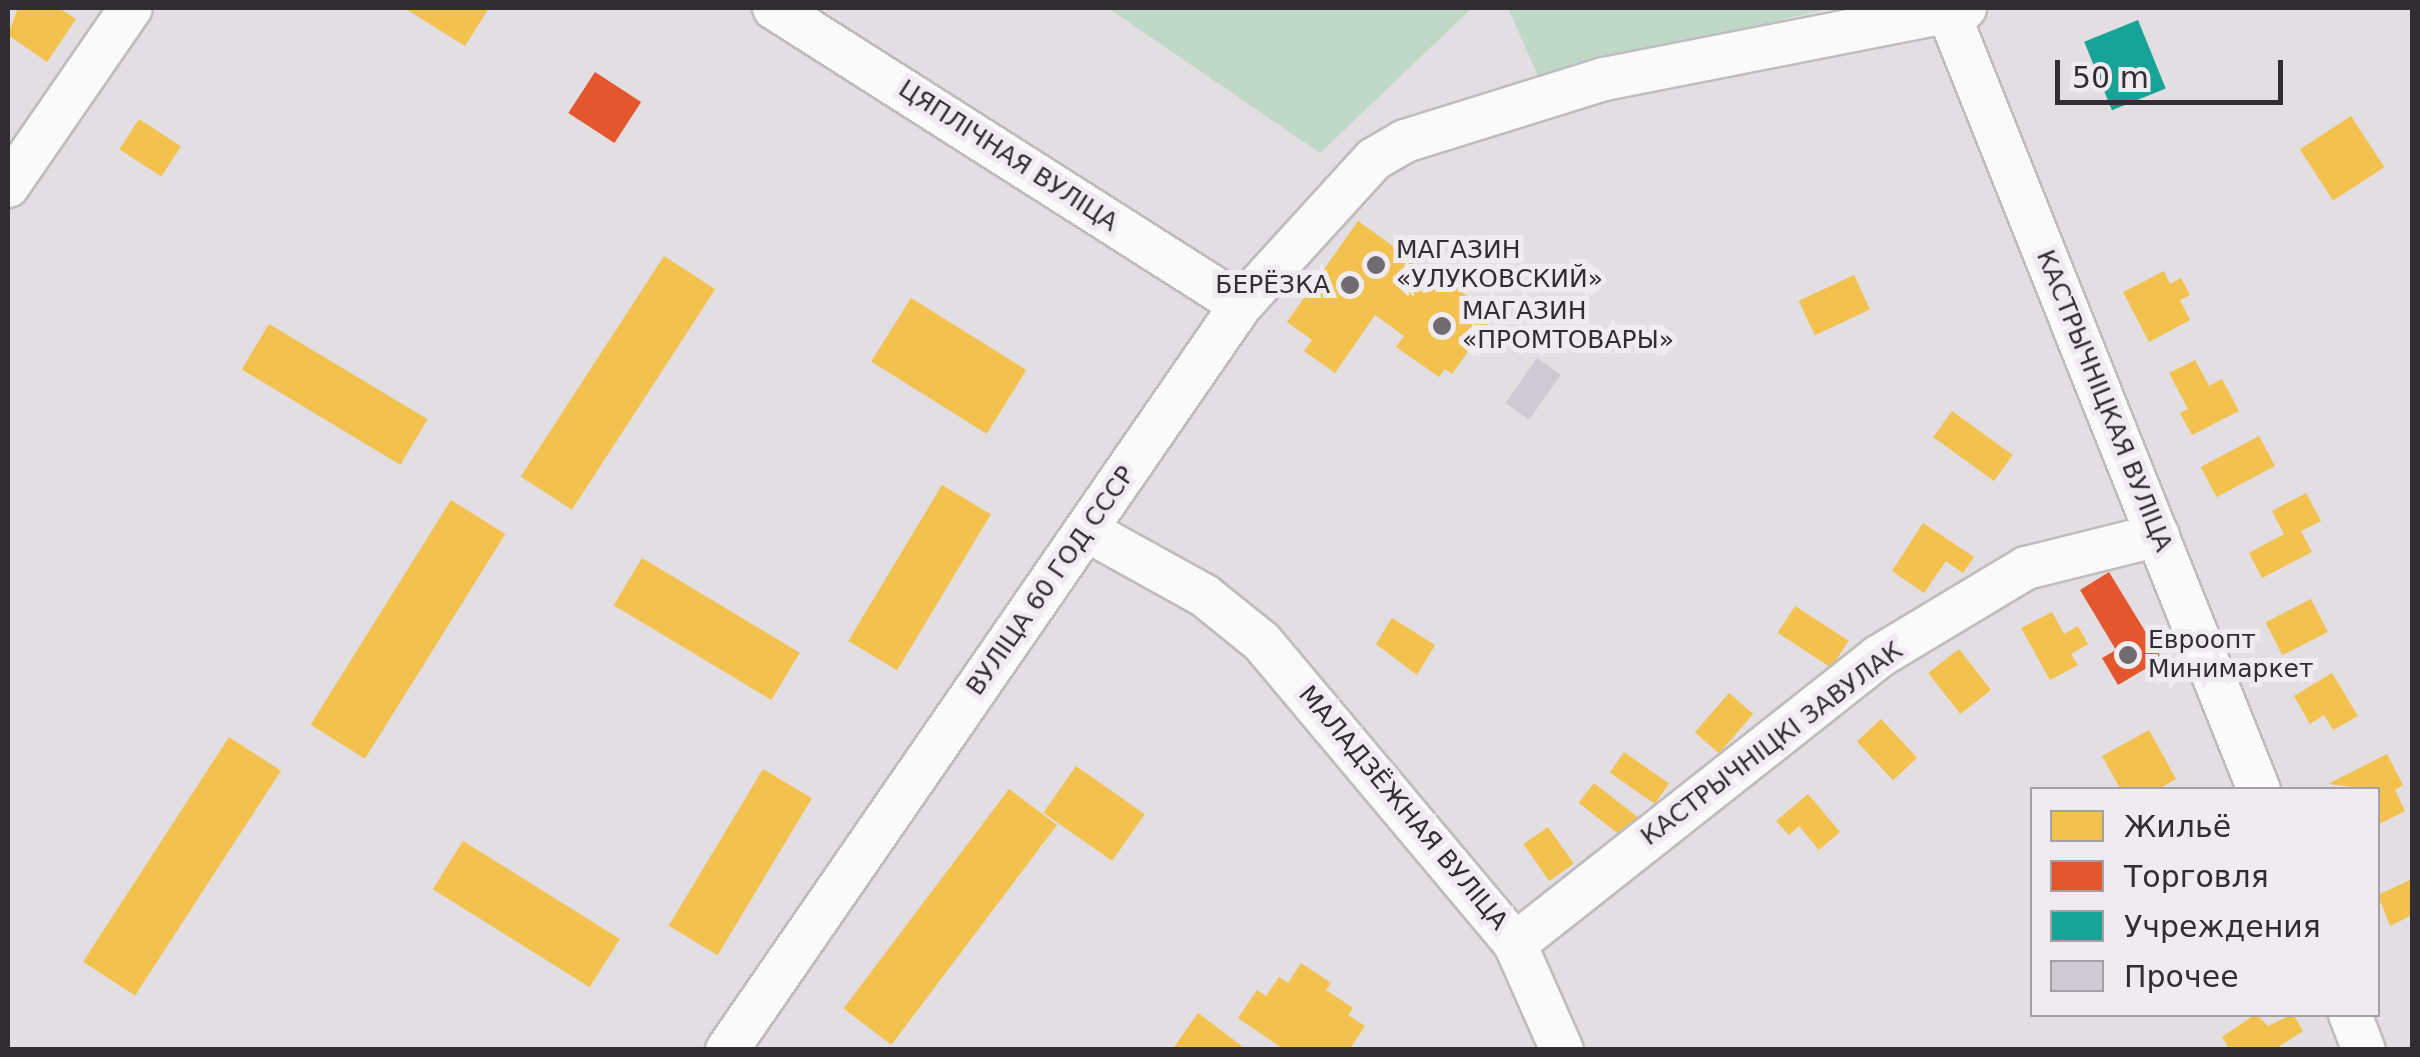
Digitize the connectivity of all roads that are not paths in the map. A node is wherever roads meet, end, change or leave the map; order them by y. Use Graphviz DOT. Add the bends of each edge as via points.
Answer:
graph roads {
  1 [pos="131,8"];
  2 [pos="774,8"];
  3 [pos="1957,10"];
  4 [pos="8,186"];
  5 [pos="1241,305"];
  6 [pos="1086,530"];
  7 [pos="2158,536"];
  8 [pos="2259,787"];
  9 [pos="1515,944"];
  10 [pos="2351,1017"];
  11 [pos="728,1050"];
  12 [pos="1562,1050"];
  13 [pos="2364,1050"];
  1 -- 4 [label="street"];
  2 -- 5 [label="street, ЦЯПЛІЧНАЯ ВУЛІЦА"];
  3 -- 5 [label="street, ВУЛІЦА 60 ГОД СССР" via="1604,79 1405,141 1374,158"];
  3 -- 7 [label="street, КАСТРЫЧНІЦКАЯ ВУЛІЦА"];
  5 -- 6 [label="street, ВУЛІЦА 60 ГОД СССР"];
  6 -- 9 [label="street, МАЛАДЗЁЖНАЯ ВУЛІЦА" via="1204,596 1262,642"];
  6 -- 11 [label="street, ВУЛІЦА 60 ГОД СССР"];
  7 -- 8 [label="street, КАСТРЫЧНІЦКАЯ ВУЛІЦА"];
  7 -- 9 [label="street, КАСТРЫЧНІЦКІ ЗАВУЛАК" via="2026,568 1878,657"];
  9 -- 12 [label="street, МАЛАДЗЁЖНАЯ ВУЛІЦА"];
  10 -- 13 [label="street"];
}
